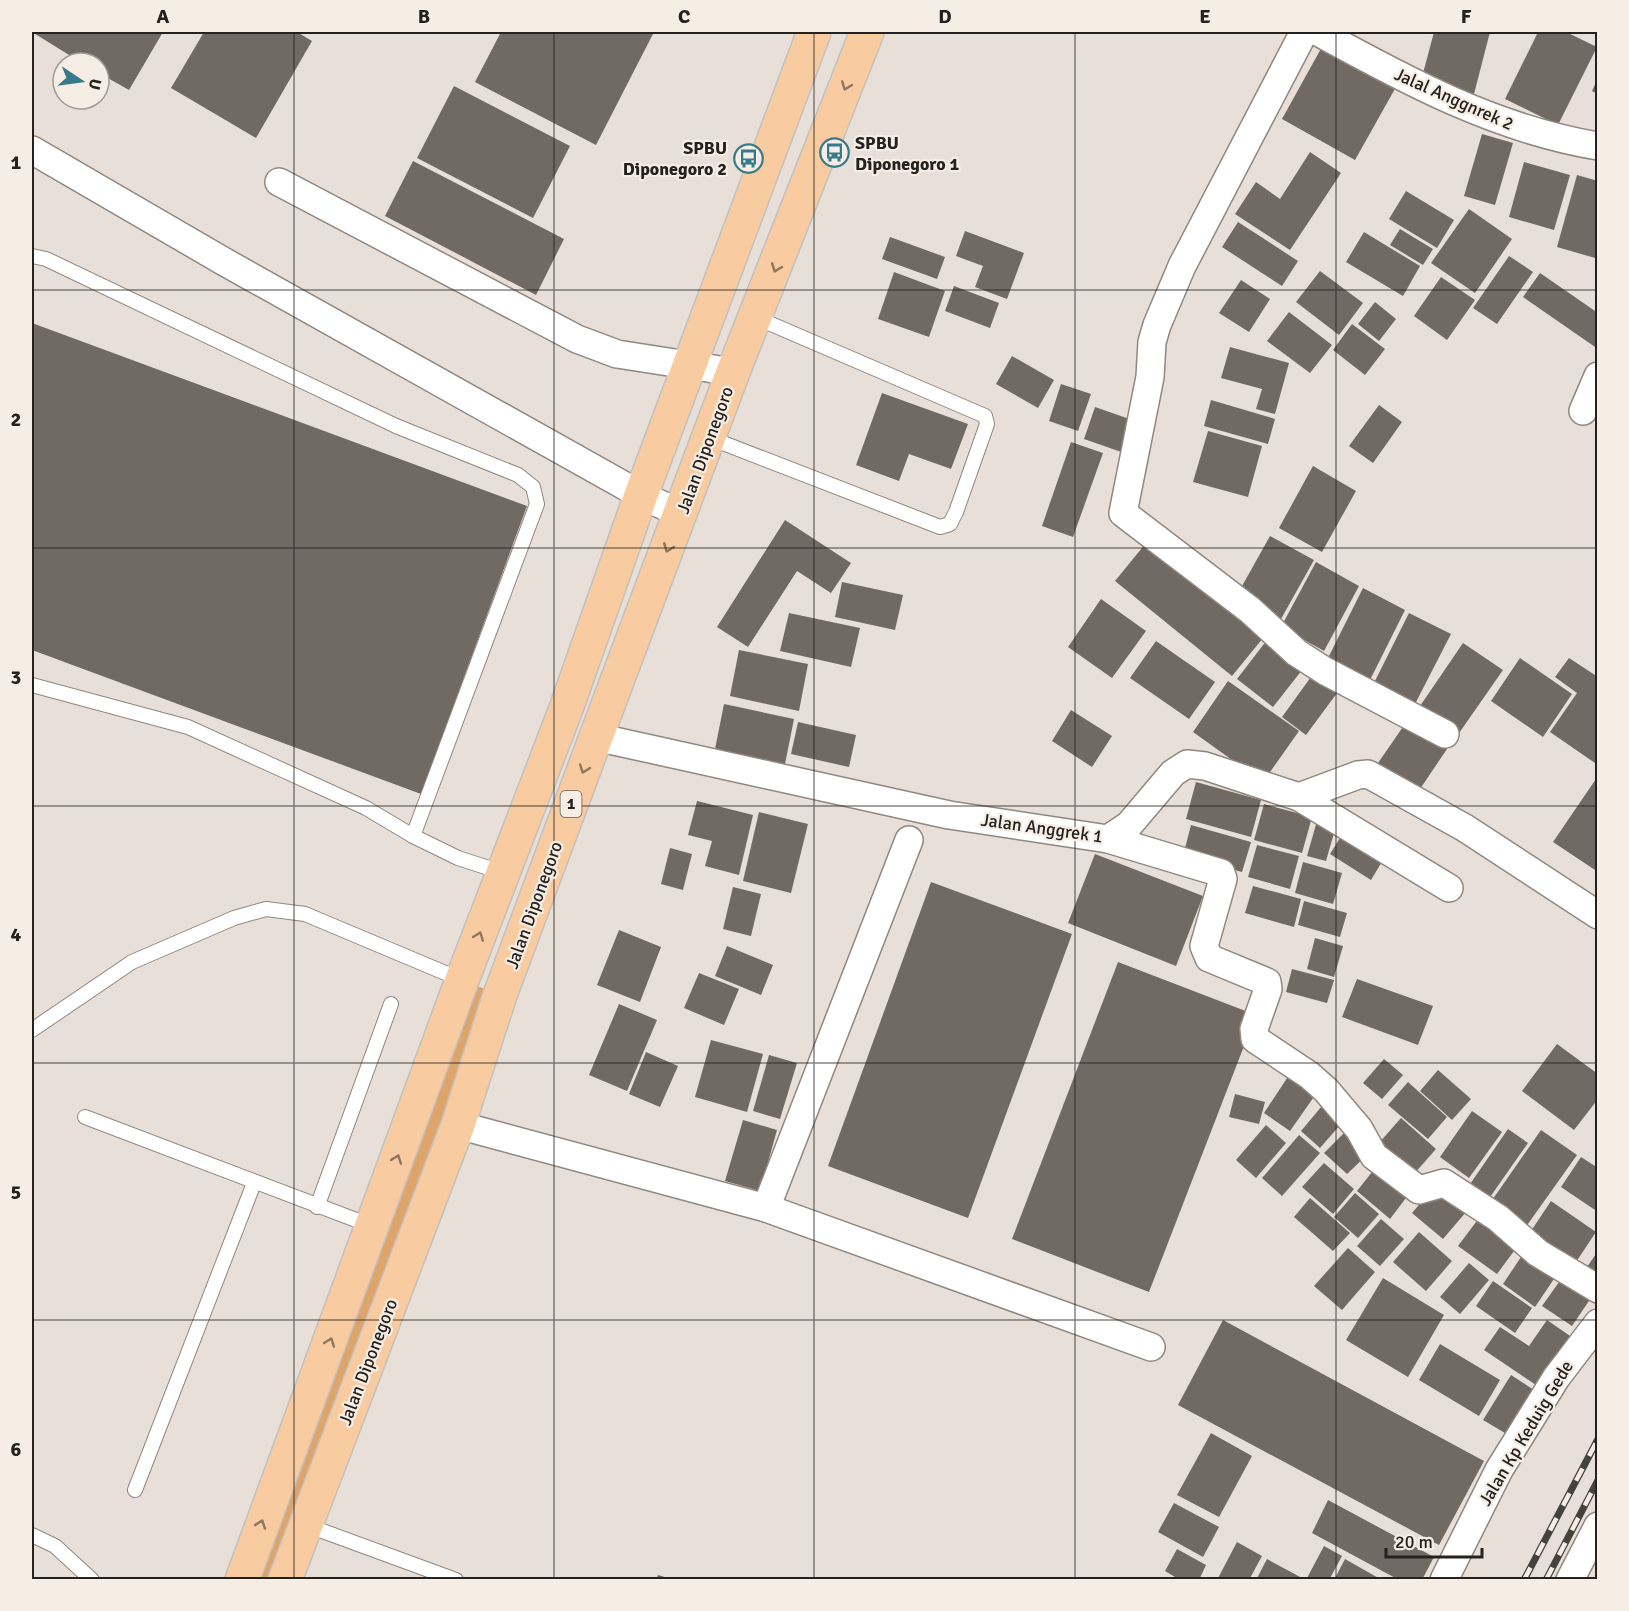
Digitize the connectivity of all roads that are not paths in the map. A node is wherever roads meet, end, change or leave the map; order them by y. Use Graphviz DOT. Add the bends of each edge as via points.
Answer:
graph roads {
  1 [pos="814,32"];
  2 [pos="867,32"];
  3 [pos="1304,32"];
  4 [pos="1318,32"];
  5 [pos="1598,146"];
  6 [pos="32,150"];
  7 [pos="279,182"];
  8 [pos="32,256"];
  9 [pos="757,318"];
  10 [pos="691,364"];
  11 [pos="733,372"];
  12 [pos="1598,376"];
  13 [pos="1583,411"];
  14 [pos="711,438"];
  15 [pos="641,495"];
  16 [pos="681,514"];
  17 [pos="32,685"];
  18 [pos="1445,734"];
  19 [pos="596,737"];
  20 [pos="1299,796"];
  21 [pos="413,836"];
  22 [pos="1108,839"];
  23 [pos="909,840"];
  24 [pos="504,873"];
  25 [pos="1449,888"];
  26 [pos="1598,915"];
  27 [pos="462,980"];
  28 [pos="390,1004"];
  29 [pos="32,1030"];
  30 [pos="85,1117"];
  31 [pos="458,1125"];
  32 [pos="254,1183"];
  33 [pos="317,1207"];
  34 [pos="766,1208"];
  35 [pos="372,1226"];
  36 [pos="1598,1289"];
  37 [pos="1598,1323"];
  38 [pos="1151,1347"];
  39 [pos="135,1490"];
  40 [pos="305,1525"];
  41 [pos="1598,1526"];
  42 [pos="32,1535"];
  43 [pos="92,1580"];
  44 [pos="242,1580"];
  45 [pos="285,1580"];
  46 [pos="456,1580"];
  47 [pos="1444,1580"];
  48 [pos="1570,1580"];
  1 -- 10 [label="highway, 1"];
  2 -- 9 [label="highway, Jalan Diponegoro / 1, one-way"];
  3 -- 18 [label="street" via="1182,266 1157,325 1123,513 1250,610 1297,653"];
  4 -- 5 [label="street, Jalal Anggnrek 2" via="1395,74 1520,129"];
  6 -- 15 [label="street"];
  7 -- 10 [label="street" via="577,339 617,354"];
  8 -- 21 [label="lane" via="46,259 396,426 518,475 533,487 537,504"];
  9 -- 11 [label="highway, Jalan Diponegoro / 1"];
  9 -- 14 [label="lane" via="985,416 987,424 957,512 950,524 940,527"];
  10 -- 11 [label="street"];
  10 -- 15 [label="highway, 1"];
  11 -- 14 [label="highway, Jalan Diponegoro / 1"];
  12 -- 13 [label="street"];
  14 -- 16 [label="highway, Jalan Diponegoro / 1"];
  15 -- 16 [label="street"];
  15 -- 24 [label="highway, 1"];
  16 -- 19 [label="highway, Jalan Diponegoro / 1, one-way"];
  17 -- 21 [label="lane" via="188,727 366,808"];
  19 -- 22 [label="street, Jalan Anggrek 1" via="949,815"];
  19 -- 31 [label="highway, Jalan Diponegoro / 1, one-way" via="500,995"];
  20 -- 22 [label="street, Jalan Anggrek 1" via="1205,766 1187,764 1173,773 1129,825"];
  20 -- 25 [label="street"];
  20 -- 26 [label="street" via="1368,774 1465,828"];
  21 -- 24 [label="lane" via="458,858"];
  22 -- 36 [label="street" via="1221,873 1205,953 1267,982 1254,1029 1255,1039 1326,1090 1359,1129 1374,1156 1419,1190 1444,1183 1498,1218 1538,1253"];
  23 -- 34 [label="street"];
  27 -- 24 [label="highway, 1, one-way"];
  27 -- 29 [label="lane" via="305,914 266,909 234,918 132,962"];
  35 -- 27 [label="highway, 1, one-way"];
  28 -- 33 [label="lane"];
  30 -- 32 [label="lane"];
  31 -- 34 [label="street"];
  31 -- 40 [label="highway, Jalan Diponegoro / 1"];
  32 -- 33 [label="lane"];
  32 -- 39 [label="lane"];
  33 -- 35 [label="lane"];
  34 -- 38 [label="street"];
  44 -- 35 [label="highway, 1, one-way"];
  37 -- 47 [label="street, Jalan Kp Keduig Gede" via="1556,1378 1499,1470"];
  40 -- 45 [label="highway, Jalan Diponegoro / 1"];
  40 -- 46 [label="lane"];
  41 -- 48 [label="street"];
  42 -- 43 [label="lane" via="55,1546"];
}
